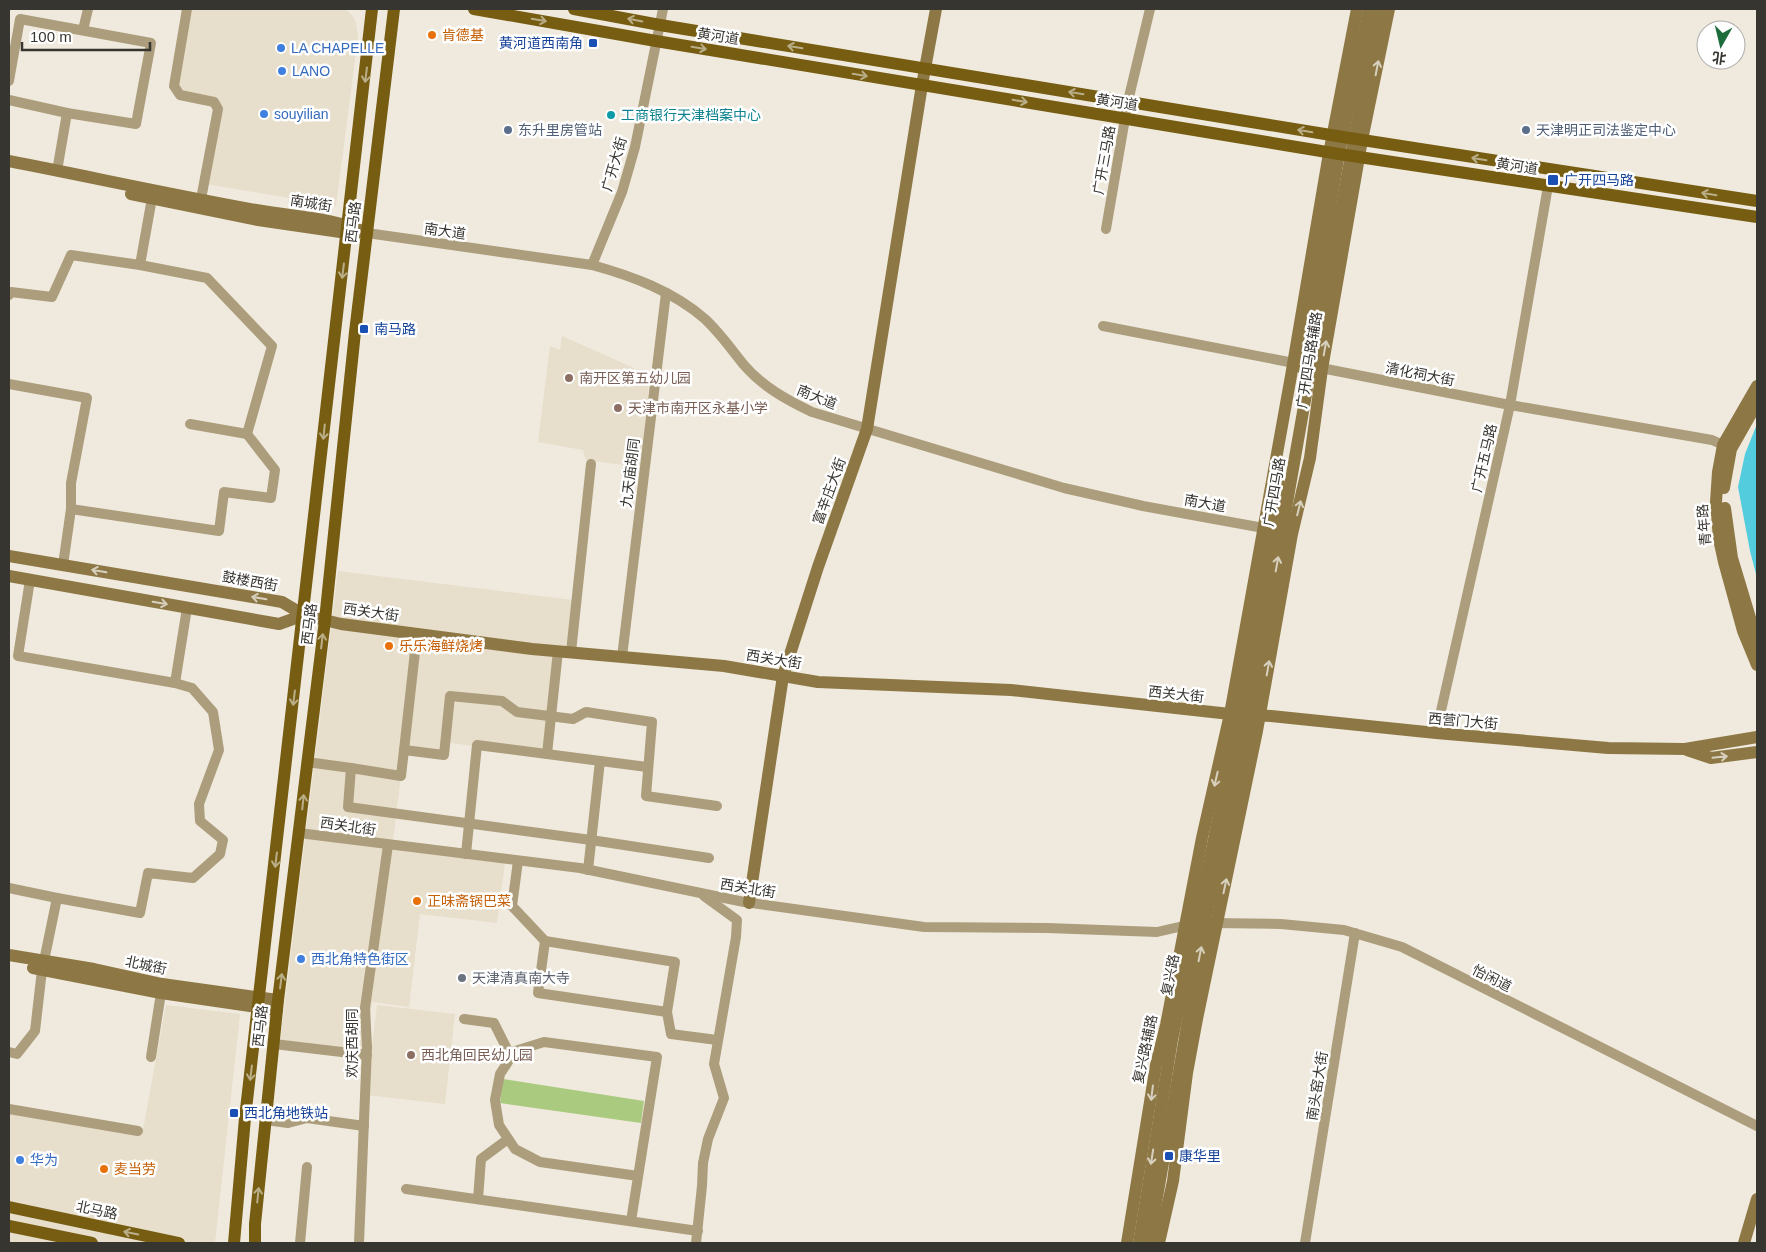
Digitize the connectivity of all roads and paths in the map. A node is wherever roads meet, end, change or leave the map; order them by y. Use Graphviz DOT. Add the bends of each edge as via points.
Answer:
graph roads {
  1 [pos="88,9"];
  2 [pos="187,9"];
  3 [pos="372,9"];
  4 [pos="394,9"];
  5 [pos="474,9"];
  6 [pos="574,9"];
  7 [pos="663,9"];
  8 [pos="936,9"];
  9 [pos="1150,9"];
  10 [pos="1357,9"];
  11 [pos="1369,9"];
  12 [pos="1379,9"];
  13 [pos="1389,9"];
  14 [pos="660,25"];
  15 [pos="84,30"];
  16 [pos="656,41"];
  17 [pos="11,56"];
  18 [pos="925,68"];
  19 [pos="9,81"];
  20 [pos="922,85"];
  21 [pos="9,100"];
  22 [pos="1128,101"];
  23 [pos="67,113"];
  24 [pos="1125,118"];
  25 [pos="1348,138"];
  26 [pos="1345,155"];
  27 [pos="9,161"];
  28 [pos="9,168"];
  29 [pos="57,170"];
  30 [pos="1548,186"];
  31 [pos="152,198"];
  32 [pos="201,199"];
  33 [pos="1757,201"];
  34 [pos="1757,217"];
  35 [pos="348,229"];
  36 [pos="1106,229"];
  37 [pos="367,233"];
  38 [pos="140,265"];
  39 [pos="592,265"];
  40 [pos="666,293"];
  41 [pos="9,295"];
  42 [pos="1103,326"];
  43 [pos="1307,365"];
  44 [pos="9,384"];
  45 [pos="1757,386"];
  46 [pos="1757,403"];
  47 [pos="1510,405"];
  48 [pos="190,424"];
  49 [pos="867,429"];
  50 [pos="247,434"];
  51 [pos="1727,447"];
  52 [pos="591,464"];
  53 [pos="71,508"];
  54 [pos="1278,531"];
  55 [pos="9,556"];
  56 [pos="63,565"];
  57 [pos="9,576"];
  58 [pos="30,580"];
  59 [pos="187,608"];
  60 [pos="304,615"];
  61 [pos="325,620"];
  62 [pos="417,634"];
  63 [pos="1757,641"];
  64 [pos="564,652"];
  65 [pos="13,656"];
  66 [pos="622,657"];
  67 [pos="1757,666"];
  68 [pos="783,676"];
  69 [pos="175,683"];
  70 [pos="1245,715"];
  71 [pos="552,716"];
  72 [pos="1436,734"];
  73 [pos="1757,737"];
  74 [pos="1685,749"];
  75 [pos="404,750"];
  76 [pos="1757,752"];
  77 [pos="547,754"];
  78 [pos="600,761"];
  79 [pos="307,762"];
  80 [pos="647,767"];
  81 [pos="351,768"];
  82 [pos="717,806"];
  83 [pos="469,823"];
  84 [pos="299,833"];
  85 [pos="591,840"];
  86 [pos="388,845"];
  87 [pos="466,854"];
  88 [pos="709,858"];
  89 [pos="518,861"];
  90 [pos="588,870"];
  91 [pos="9,888"];
  92 [pos="702,894"];
  93 [pos="57,898"];
  94 [pos="749,903"];
  95 [pos="1201,924"];
  96 [pos="1356,933"];
  97 [pos="545,940"];
  98 [pos="9,955"];
  99 [pos="9,964"];
  100 [pos="43,966"];
  101 [pos="161,993"];
  102 [pos="259,1003"];
  103 [pos="278,1005"];
  104 [pos="667,1012"];
  105 [pos="464,1019"];
  106 [pos="717,1040"];
  107 [pos="274,1044"];
  108 [pos="9,1052"];
  109 [pos="367,1055"];
  110 [pos="151,1057"];
  111 [pos="511,1057"];
  112 [pos="9,1109"];
  113 [pos="266,1120"];
  114 [pos="364,1126"];
  115 [pos="1757,1126"];
  116 [pos="138,1131"];
  117 [pos="508,1139"];
  118 [pos="307,1167"];
  119 [pos="638,1176"];
  120 [pos="406,1189"];
  121 [pos="478,1199"];
  122 [pos="1757,1199"];
  123 [pos="9,1208"];
  124 [pos="631,1221"];
  125 [pos="9,1226"];
  126 [pos="698,1231"];
  127 [pos="92,1243"];
  128 [pos="179,1243"];
  129 [pos="234,1243"];
  130 [pos="255,1243"];
  131 [pos="300,1243"];
  132 [pos="359,1243"];
  133 [pos="696,1243"];
  134 [pos="1127,1243"];
  135 [pos="1139,1243"];
  136 [pos="1149,1243"];
  137 [pos="1158,1243"];
  138 [pos="1305,1243"];
  139 [pos="1744,1243"];
  1 -- 15 [label="street"];
  2 -- 32 [label="street" via="174,86 180,95 214,102 218,109"];
  3 -- 35 [label="main road, 西马路, one-way"];
  4 -- 37 [label="main road, 西马路"];
  5 -- 16 [label="main road, 黄河道, one-way"];
  14 -- 6 [label="main road, 黄河道, one-way"];
  7 -- 14 [label="street, 广开大街"];
  8 -- 18 [label="street, 富辛庄大街"];
  9 -- 22 [label="street, 广开三马路"];
  10 -- 25 [label="street, 广开四马路"];
  11 -- 25 [label="street, 广开四马路"];
  12 -- 25 [label="street, 广开四马路"];
  25 -- 13 [label="street, one-way"];
  14 -- 16 [label="street, 广开大街"];
  18 -- 14 [label="main road, 黄河道, one-way"];
  15 -- 17 [label="street" via="20,19"];
  15 -- 23 [label="street" via="151,43 136,124"];
  16 -- 20 [label="main road, 黄河道, one-way"];
  16 -- 39 [label="street, 广开大街" via="628,172"];
  17 -- 19 [label="street"];
  18 -- 20 [label="street, 富辛庄大街"];
  22 -- 18 [label="main road, 黄河道, one-way"];
  20 -- 24 [label="main road, 黄河道, one-way"];
  20 -- 49 [label="street, 富辛庄大街"];
  21 -- 23 [label="street"];
  22 -- 24 [label="street, 广开三马路"];
  25 -- 22 [label="main road, 黄河道, one-way"];
  23 -- 29 [label="street"];
  24 -- 26 [label="main road, 黄河道"];
  24 -- 36 [label="street, 广开三马路"];
  25 -- 26 [label="street, 广开四马路"];
  25 -- 26 [label="street, 广开四马路"];
  33 -- 25 [label="main road, 黄河道, one-way"];
  26 -- 30 [label="main road, 黄河道"];
  26 -- 43 [label="street, 广开四马路"];
  43 -- 26 [label="street, 广开四马路, one-way"];
  27 -- 29 [label="street, 南城街"];
  28 -- 31 [label="street, 南城街"];
  29 -- 32 [label="street, 南城街"];
  30 -- 34 [label="main road, 黄河道"];
  30 -- 47 [label="street, 广开五马路"];
  31 -- 35 [label="street, 南城街" via="258,220"];
  31 -- 38 [label="street"];
  32 -- 35 [label="street, 南城街"];
  35 -- 37 [label="street, 南城街"];
  35 -- 60 [label="main road, 西马路, one-way"];
  37 -- 39 [label="street, 南大道"];
  37 -- 61 [label="main road, 西马路"];
  38 -- 41 [label="street" via="72,255 52,297 11,292"];
  38 -- 50 [label="street" via="207,278 272,346"];
  39 -- 40 [label="street, 南大道" via="643,281"];
  40 -- 49 [label="street, 南大道" via="702,317 721,334 744,365 787,400 812,412"];
  40 -- 66 [label="street, 九天庙胡同"];
  42 -- 43 [label="street, 清化祠大街"];
  43 -- 47 [label="street, 清化祠大街"];
  43 -- 54 [label="street, 广开四马路"];
  54 -- 43 [label="street, 广开四马路辅路, one-way" via="1310,458"];
  44 -- 53 [label="street" via="87,398 72,483"];
  45 -- 51 [label="street, 青年路"];
  46 -- 51 [label="street, 青年路"];
  47 -- 51 [label="street, 清化祠大街" via="1712,440"];
  47 -- 72 [label="street, 广开五马路"];
  48 -- 50 [label="street"];
  49 -- 54 [label="street, 南大道" via="1064,488"];
  49 -- 68 [label="street, 富辛庄大街"];
  50 -- 53 [label="street" via="275,470 271,498 224,492 219,531"];
  51 -- 63 [label="street, 青年路" via="1726,527"];
  51 -- 67 [label="street, 青年路" via="1716,488 1719,539 1743,632"];
  52 -- 64 [label="street"];
  53 -- 56 [label="street"];
  54 -- 70 [label="street, 广开四马路"];
  70 -- 54 [label="street, 广开四马路辅路, one-way"];
  55 -- 56 [label="street, 鼓楼西街"];
  60 -- 56 [label="street, 鼓楼西街, one-way" via="282,602"];
  57 -- 58 [label="street"];
  58 -- 59 [label="street, one-way"];
  58 -- 65 [label="street"];
  59 -- 60 [label="street" via="279,624"];
  59 -- 69 [label="street"];
  60 -- 61 [label="street, 西关大街"];
  60 -- 102 [label="main road, 西马路, one-way"];
  61 -- 62 [label="street, 西关大街"];
  79 -- 61 [label="main road, 西马路, one-way"];
  62 -- 64 [label="street, 西关大街"];
  62 -- 75 [label="street"];
  64 -- 66 [label="street, 西关大街"];
  64 -- 71 [label="street"];
  65 -- 69 [label="street"];
  66 -- 68 [label="street, 西关大街" via="724,666"];
  68 -- 70 [label="street, 西关大街" via="818,682 1011,690"];
  68 -- 94 [label="street, 富辛庄大街"];
  69 -- 93 [label="street" via="192,688 213,712 219,750 199,804 200,821 223,840 220,854 193,878 148,873 140,913"];
  70 -- 72 [label="street, 西营门大街"];
  95 -- 70 [label="street, 复兴路辅路, one-way"];
  70 -- 95 [label="street, 复兴路"];
  70 -- 95 [label="street, 复兴路辅路, one-way" via="1202,838"];
  71 -- 75 [label="street" via="517,712 502,701 450,696 444,756"];
  71 -- 77 [label="street"];
  71 -- 80 [label="street" via="573,719 586,712 652,722"];
  72 -- 74 [label="street, 西营门大街" via="1608,748"];
  73 -- 74 [label="street, 西营门大街"];
  74 -- 76 [label="street, 西营门大街, one-way" via="1711,758"];
  75 -- 81 [label="street" via="401,776"];
  77 -- 78 [label="street"];
  77 -- 83 [label="street" via="477,745"];
  78 -- 80 [label="street"];
  78 -- 85 [label="street"];
  79 -- 81 [label="street"];
  84 -- 79 [label="main road, 西马路, one-way"];
  80 -- 82 [label="street" via="646,796"];
  81 -- 83 [label="street" via="348,807"];
  83 -- 85 [label="street"];
  83 -- 87 [label="street"];
  84 -- 86 [label="street, 西关北街"];
  103 -- 84 [label="main road, 西马路, one-way"];
  85 -- 88 [label="street"];
  85 -- 90 [label="street"];
  86 -- 87 [label="street, 西关北街"];
  86 -- 109 [label="street, 欢庆西胡同" via="365,1008"];
  87 -- 89 [label="street, 西关北街"];
  89 -- 90 [label="street, 西关北街"];
  89 -- 97 [label="street" via="512,906"];
  90 -- 92 [label="street, 西关北街"];
  91 -- 93 [label="street"];
  92 -- 94 [label="street, 西关北街"];
  92 -- 106 [label="street" via="737,920"];
  93 -- 100 [label="street"];
  94 -- 95 [label="street, 西关北街" via="924,927 1157,932"];
  95 -- 96 [label="street, 怡闲道" via="1281,924"];
  95 -- 134 [label="street, 复兴路辅路, one-way" via="1166,1025 1156,1065"];
  95 -- 135 [label="street, 复兴路, one-way" via="1172,1040"];
  136 -- 95 [label="street, 复兴路, one-way"];
  95 -- 137 [label="street, 复兴路辅路" via="1173,1181"];
  96 -- 115 [label="street, 怡闲道" via="1402,947"];
  96 -- 138 [label="street, 南头窑大街"];
  97 -- 104 [label="street" via="675,962"];
  97 -- 104 [label="street" via="538,993"];
  98 -- 100 [label="street, 北城街"];
  99 -- 100 [label="street, 北城街"];
  100 -- 101 [label="street, 北城街"];
  100 -- 102 [label="street, 北城街" via="94,970"];
  100 -- 108 [label="street" via="34,1031 17,1054"];
  101 -- 102 [label="street, 北城街"];
  101 -- 110 [label="street"];
  102 -- 103 [label="street, 北城街"];
  102 -- 129 [label="main road, 西马路, one-way"];
  103 -- 107 [label="main road, 西马路"];
  104 -- 106 [label="street" via="671,1034"];
  105 -- 111 [label="street" via="494,1023"];
  106 -- 126 [label="street" via="714,1064 724,1098 708,1139 703,1163"];
  107 -- 109 [label="street"];
  107 -- 113 [label="main road, 西马路"];
  109 -- 114 [label="street, 欢庆西胡同"];
  111 -- 117 [label="street" via="500,1074 494,1100 499,1125"];
  111 -- 119 [label="street" via="515,1051 544,1042 657,1057"];
  112 -- 116 [label="street"];
  113 -- 114 [label="street" via="288,1123 307,1118"];
  130 -- 113 [label="main road, 西马路, one-way"];
  114 -- 132 [label="street, 欢庆西胡同"];
  117 -- 119 [label="street" via="515,1149 540,1162"];
  117 -- 121 [label="street" via="482,1159"];
  118 -- 131 [label="street"];
  119 -- 124 [label="street"];
  120 -- 121 [label="street"];
  121 -- 124 [label="street"];
  122 -- 139 [label="street"];
  128 -- 123 [label="main road, 北马路, one-way"];
  124 -- 126 [label="street"];
  125 -- 127 [label="main road"];
  126 -- 133 [label="street"];
}
